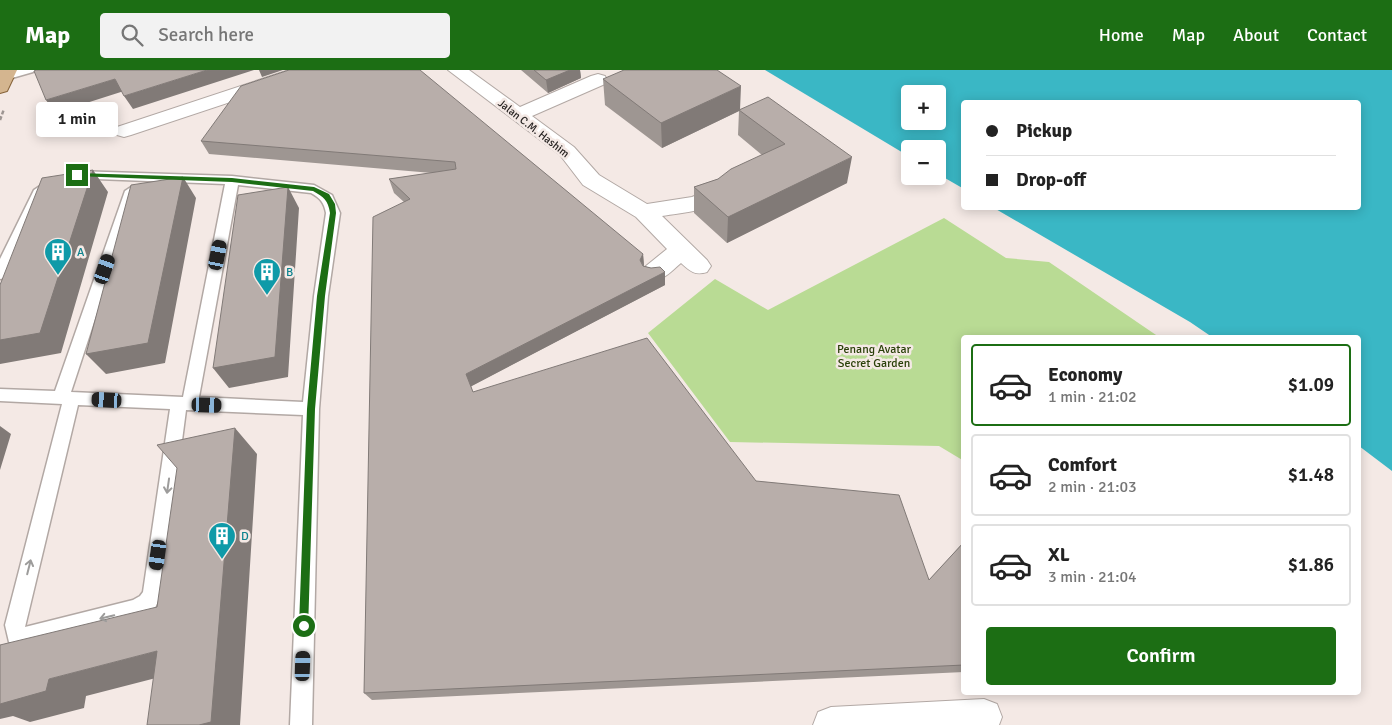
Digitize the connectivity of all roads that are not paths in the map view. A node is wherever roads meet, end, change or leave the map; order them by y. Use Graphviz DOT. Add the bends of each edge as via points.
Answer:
graph roads {
  1 [pos="28,70"];
  2 [pos="308,70"];
  3 [pos="457,70"];
  4 [pos="4,78"];
  5 [pos="598,80"];
  6 [pos="517,115"];
  7 [pos="124,131"];
  8 [pos="136,177"];
  9 [pos="232,180"];
  10 [pos="718,193"];
  11 [pos="644,212"];
  12 [pos="682,248"];
  13 [pos="699,266"];
  14 [pos="656,272"];
  15 [pos="0,274"];
  16 [pos="0,395"];
  17 [pos="66,398"];
  18 [pos="185,404"];
  19 [pos="311,409"];
  20 [pos="984,717"];
  21 [pos="301,725"];
  22 [pos="831,725"];
  1 -- 4 [label="lane"];
  2 -- 7 [label="street"];
  3 -- 6 [label="street, Jalan C.M. Hashim"];
  5 -- 6 [label="street"];
  6 -- 11 [label="street, Jalan C.M. Hashim" via="566,151 591,180"];
  8 -- 9 [label="lane"];
  8 -- 15 [label="lane" via="77,175 46,184 37,193"];
  8 -- 17 [label="lane"];
  9 -- 18 [label="lane"];
  9 -- 19 [label="lane" via="314,189 326,195 332,204"];
  10 -- 11 [label="street" via="696,203"];
  11 -- 12 [label="street, Jalan C.M. Hashim"];
  12 -- 13 [label="street, Jalan C.M. Hashim"];
  12 -- 14 [label="street"];
  16 -- 17 [label="lane"];
  17 -- 18 [label="lane"];
  18 -- 17 [label="lane, one-way" via="152,593 147,603 136,609 26,637 16,635 15,625"];
  18 -- 19 [label="lane"];
  19 -- 21 [label="lane"];
  20 -- 22 [label="street"];
}
